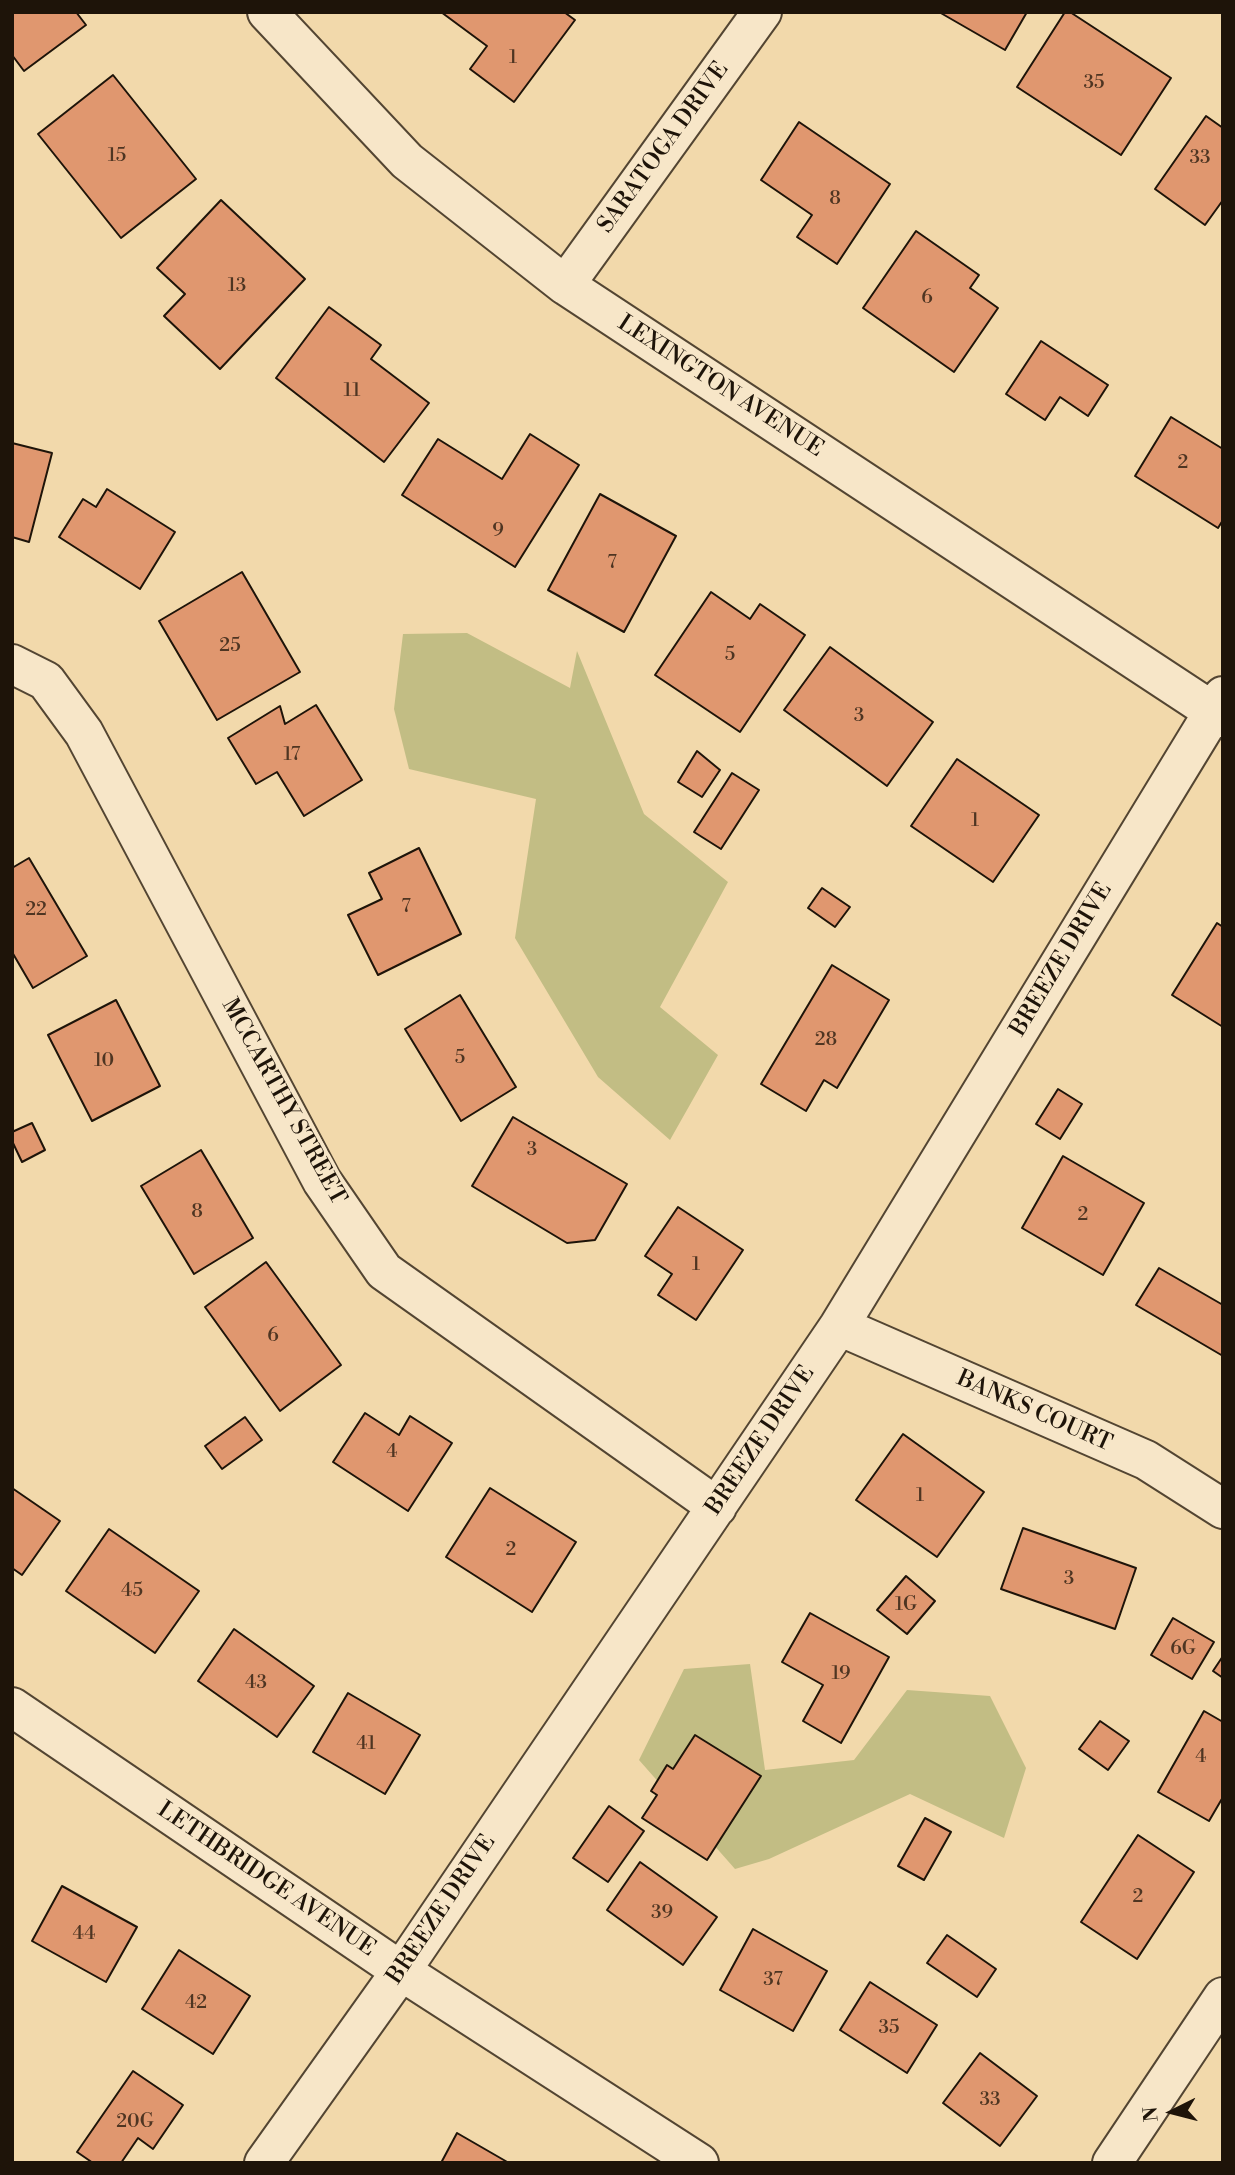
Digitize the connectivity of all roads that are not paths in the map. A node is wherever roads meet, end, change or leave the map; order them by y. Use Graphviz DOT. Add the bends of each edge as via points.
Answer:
graph roads {
  1 [pos="267,12"];
  2 [pos="762,12"];
  3 [pos="565,285"];
  4 [pos="12,663"];
  5 [pos="1219,708"];
  6 [pos="839,1326"];
  7 [pos="717,1507"];
  8 [pos="1223,1509"];
  9 [pos="12,1707"];
  10 [pos="401,1971"];
  11 [pos="1223,1997"];
  12 [pos="264,2163"];
  13 [pos="699,2163"];
  14 [pos="1112,2163"];
  1 -- 3 [label="street, LEXINGTON AVENUE" via="407,161"];
  2 -- 3 [label="street, SARATOGA DRIVE"];
  3 -- 5 [label="street, LEXINGTON AVENUE"];
  4 -- 7 [label="street, MCCARTHY STREET" via="46,681 84,733 322,1181 384,1271"];
  5 -- 6 [label="street, BREEZE DRIVE"];
  6 -- 7 [label="street, BREEZE DRIVE"];
  6 -- 8 [label="street, BANKS COURT" via="1146,1460"];
  7 -- 10 [label="street, BREEZE DRIVE"];
  9 -- 10 [label="street, LETHBRIDGE AVENUE"];
  10 -- 12 [label="street, BREEZE DRIVE"];
  10 -- 13 [label="street, LETHBRIDGE AVENUE"];
  11 -- 14 [label="street"];
}
